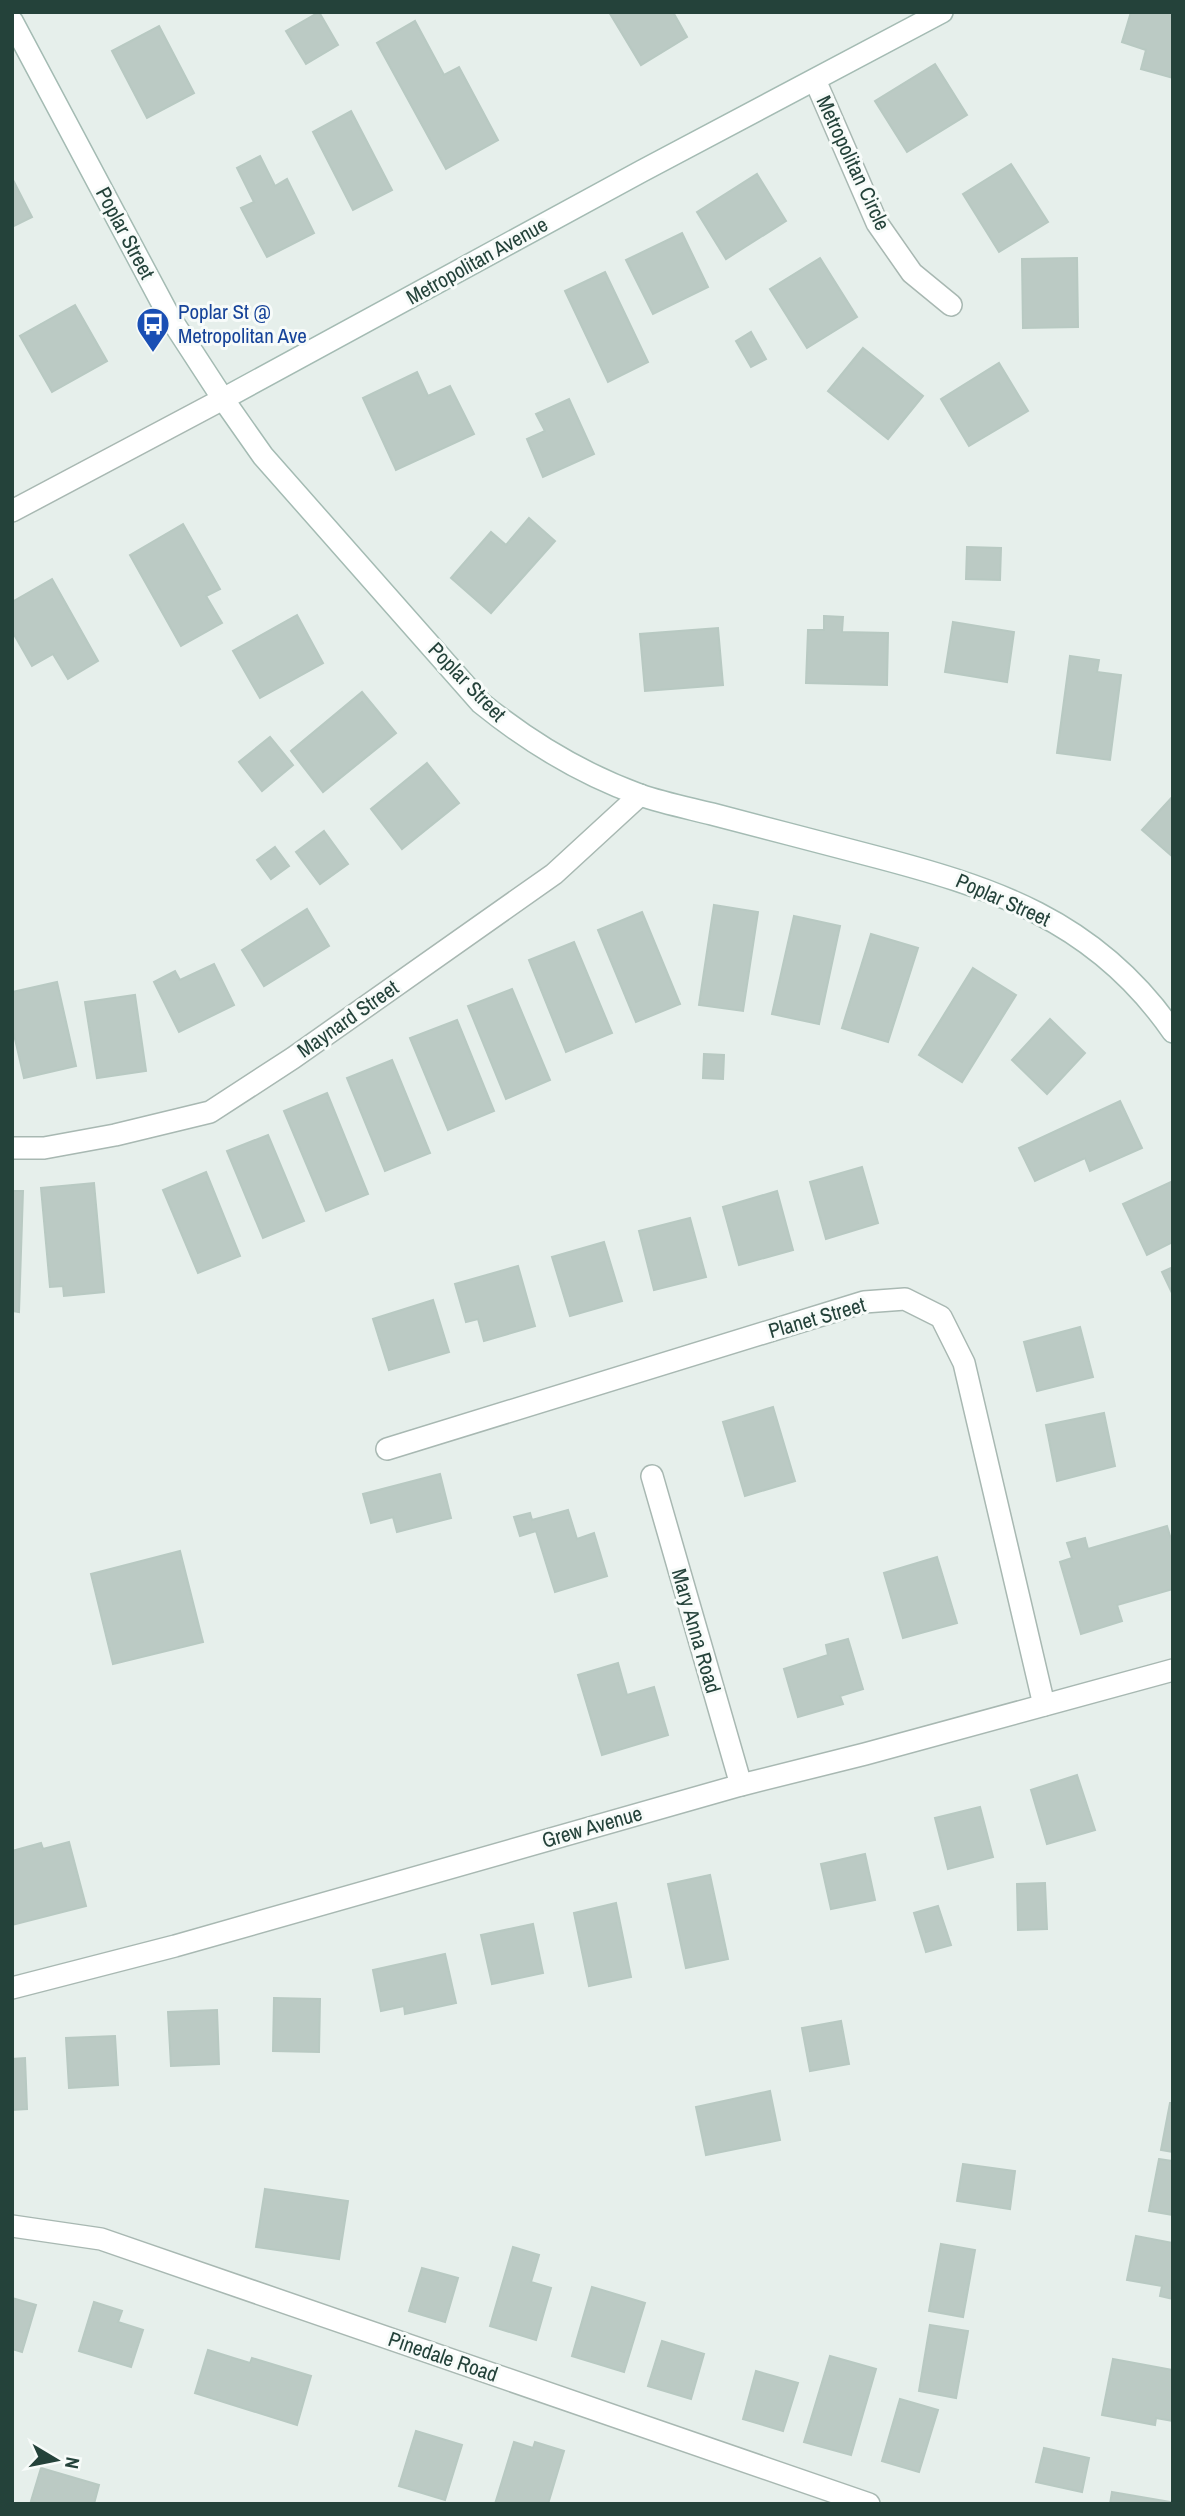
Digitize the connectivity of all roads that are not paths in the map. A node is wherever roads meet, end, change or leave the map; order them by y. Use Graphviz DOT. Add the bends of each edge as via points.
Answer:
graph roads {
  1 [pos="942,12"];
  2 [pos="12,21"];
  3 [pos="815,80"];
  4 [pos="951,305"];
  5 [pos="223,399"];
  6 [pos="12,510"];
  7 [pos="640,795"];
  8 [pos="1173,1032"];
  9 [pos="12,1148"];
  10 [pos="387,1449"];
  11 [pos="652,1476"];
  12 [pos="1173,1670"];
  13 [pos="1044,1705"];
  14 [pos="741,1785"];
  15 [pos="12,1989"];
  16 [pos="12,2226"];
  17 [pos="869,2504"];
  1 -- 3 [label="street, Metropolitan Avenue"];
  2 -- 5 [label="street, Poplar Street" via="169,316"];
  3 -- 4 [label="street, Metropolitan Circle" via="877,223 912,273"];
  3 -- 5 [label="street, Metropolitan Avenue"];
  5 -- 6 [label="street, Metropolitan Avenue"];
  5 -- 7 [label="street, Poplar Street" via="263,456 481,703 558,758"];
  7 -- 8 [label="street, Poplar Street" via="949,876 1009,898 1071,931 1123,973"];
  7 -- 9 [label="street, Maynard Street" via="554,874 210,1112 116,1135 44,1148"];
  10 -- 13 [label="street, Planet Street" via="864,1302 905,1298 942,1317 964,1363"];
  11 -- 14 [label="street, Mary Anna Road"];
  12 -- 13 [label="street, Grew Avenue"];
  13 -- 14 [label="street, Grew Avenue"];
  14 -- 15 [label="street, Grew Avenue"];
  16 -- 17 [label="street, Pinedale Road" via="101,2239"];
}
